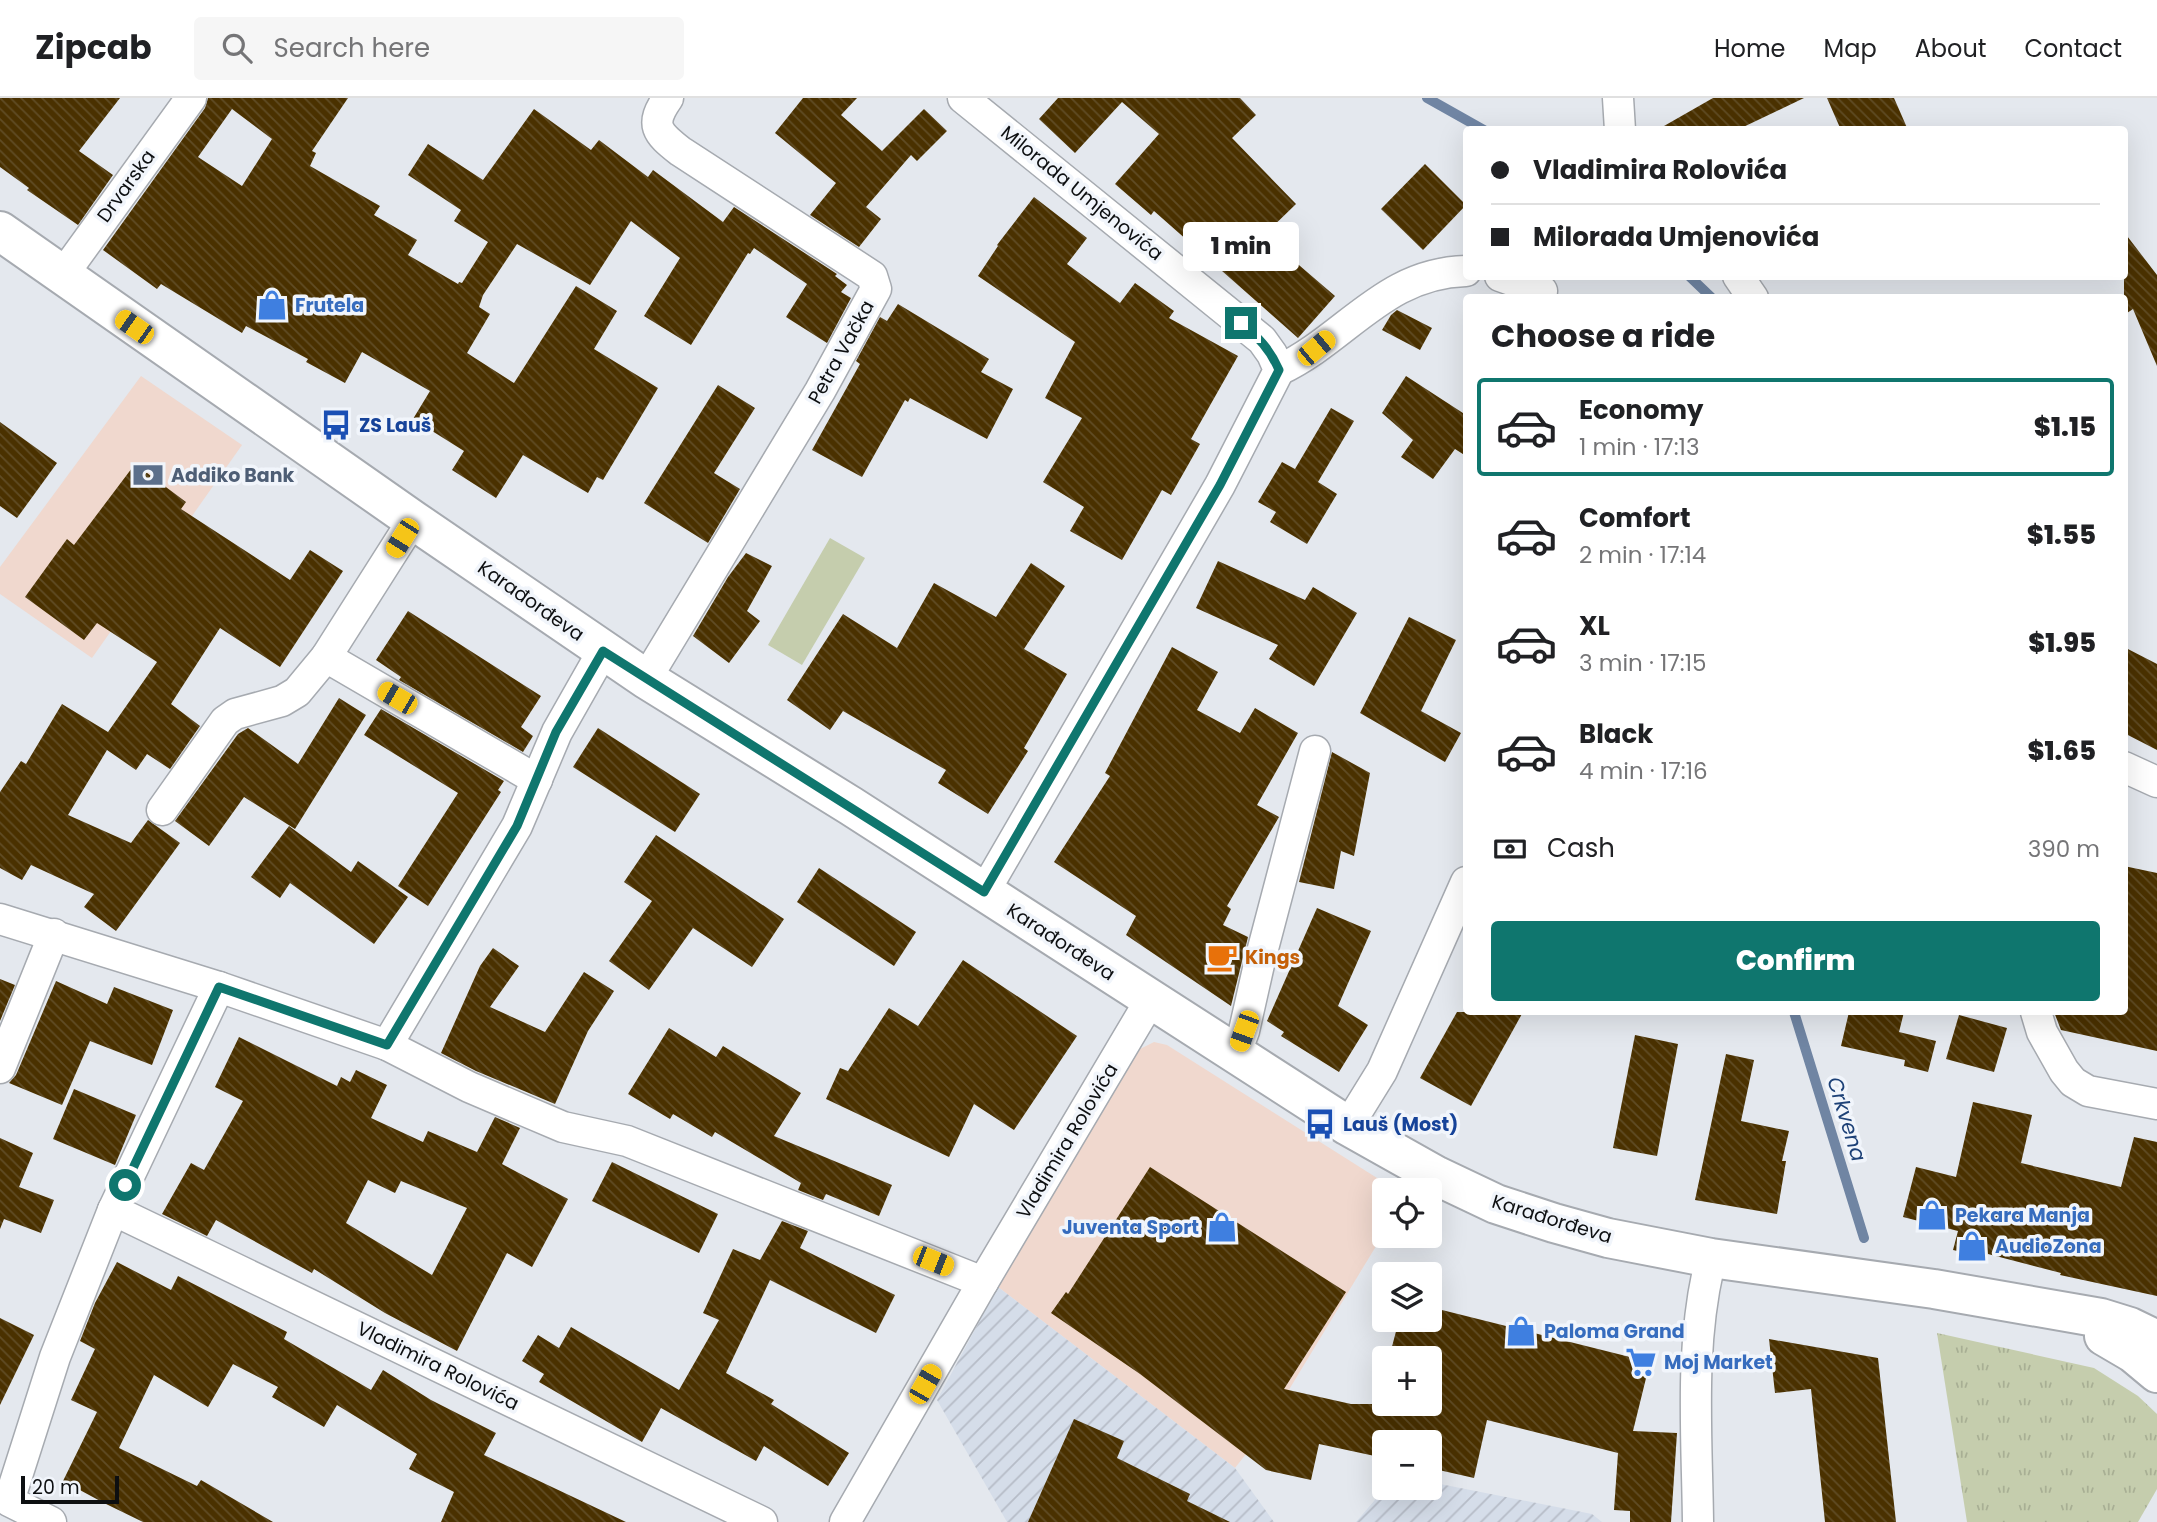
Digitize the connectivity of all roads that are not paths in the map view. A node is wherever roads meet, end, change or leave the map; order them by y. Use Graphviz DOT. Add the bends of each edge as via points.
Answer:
graph roads {
  1 [pos="191,98"];
  2 [pos="668,98"];
  3 [pos="963,98"];
  4 [pos="1618,98"];
  5 [pos="1620,126"];
  6 [pos="0,231"];
  7 [pos="1463,271"];
  8 [pos="62,275"];
  9 [pos="1511,280"];
  10 [pos="1542,291"];
  11 [pos="1279,370"];
  12 [pos="413,520"];
  13 [pos="603,651"];
  14 [pos="327,657"];
  15 [pos="646,679"];
  16 [pos="1315,751"];
  17 [pos="2128,769"];
  18 [pos="537,780"];
  19 [pos="2157,782"];
  20 [pos="162,810"];
  21 [pos="1463,889"];
  22 [pos="984,892"];
  23 [pos="0,919"];
  24 [pos="54,934"];
  25 [pos="219,987"];
  26 [pos="1151,999"];
  27 [pos="2037,1015"];
  28 [pos="387,1045"];
  29 [pos="1235,1055"];
  30 [pos="0,1068"];
  31 [pos="2157,1104"];
  32 [pos="1348,1126"];
  33 [pos="113,1210"];
  34 [pos="1711,1258"];
  35 [pos="984,1282"];
  36 [pos="2056,1311"];
  37 [pos="2148,1332"];
  38 [pos="2157,1373"];
  39 [pos="5,1509"];
  40 [pos="51,1522"];
  41 [pos="762,1522"];
  42 [pos="845,1522"];
  43 [pos="1698,1522"];
  1 -- 8 [label="street, Drvarska"];
  2 -- 15 [label="street, Petra Vačka" via="656,124 660,135 872,276 876,289 820,391"];
  3 -- 11 [label="street, Milorada Umjenovića" via="1262,340"];
  4 -- 5 [label="street"];
  6 -- 8 [label="main road, Karađorđeva"];
  7 -- 11 [label="street" via="1422,277 1401,286 1303,359"];
  8 -- 12 [label="main road, Karađorđeva"];
  9 -- 10 [label="street"];
  11 -- 22 [label="street" via="1214,497"];
  12 -- 13 [label="main road, Karađorđeva"];
  12 -- 14 [label="street"];
  13 -- 15 [label="main road, Karađorđeva"];
  13 -- 18 [label="street" via="556,732"];
  14 -- 18 [label="street"];
  14 -- 20 [label="street" via="297,692 225,721"];
  15 -- 22 [label="main road, Karađorđeva"];
  16 -- 29 [label="street"];
  17 -- 19 [label="street"];
  18 -- 28 [label="street" via="510,837"];
  21 -- 32 [label="street" via="1382,1071"];
  22 -- 26 [label="main road, Karađorđeva"];
  23 -- 24 [label="street"];
  24 -- 25 [label="street"];
  24 -- 30 [label="street"];
  25 -- 28 [label="street"];
  25 -- 33 [label="street"];
  26 -- 29 [label="main road, Karađorđeva"];
  26 -- 35 [label="street, Vladimira Rolovića"];
  27 -- 31 [label="street" via="2042,1032 2073,1082 2088,1091"];
  28 -- 35 [label="street" via="563,1127 627,1141"];
  29 -- 32 [label="main road, Karađorđeva"];
  32 -- 34 [label="main road, Karađorđeva" via="1496,1204 1608,1238"];
  33 -- 39 [label="street" via="55,1357"];
  33 -- 41 [label="street, Vladimira Rolovića"];
  34 -- 36 [label="main road, Karađorđeva"];
  34 -- 43 [label="street" via="1696,1354"];
  35 -- 42 [label="street, Vladimira Rolovića"];
  36 -- 37 [label="main road, Karađorđeva"];
  36 -- 38 [label="main road, Karađorđeva" via="2133,1353"];
  39 -- 40 [label="street"];
}
